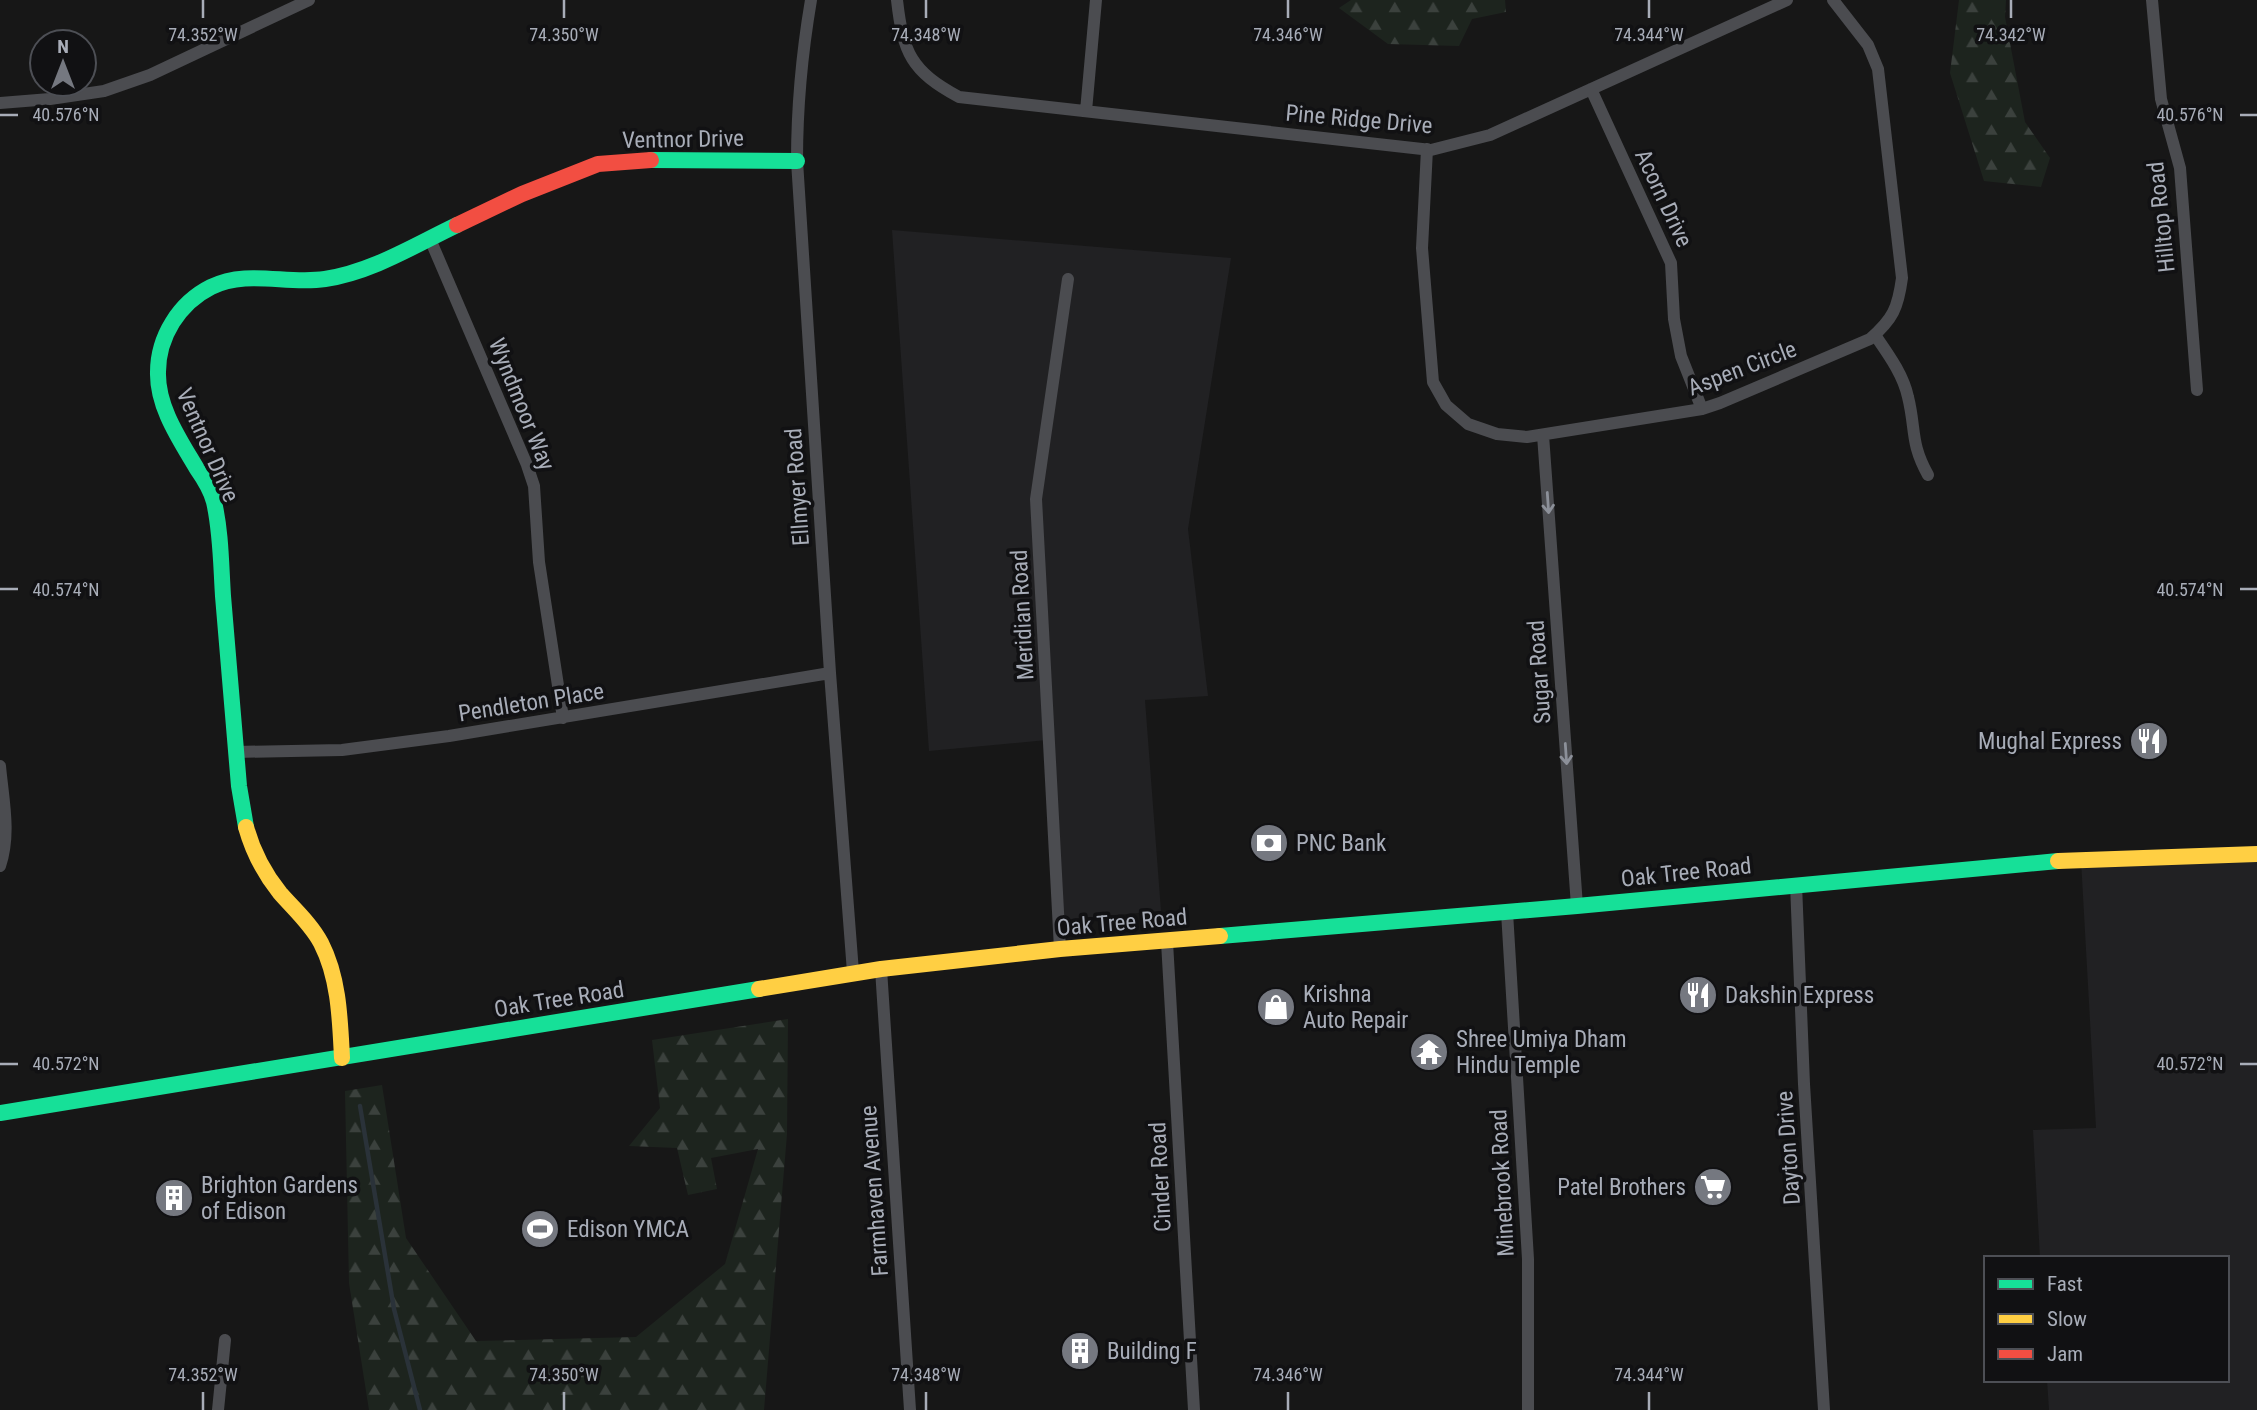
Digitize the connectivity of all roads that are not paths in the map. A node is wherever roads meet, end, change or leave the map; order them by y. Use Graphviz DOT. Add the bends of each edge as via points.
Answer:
graph roads {
  1 [pos="309,0"];
  2 [pos="811,0"];
  3 [pos="897,0"];
  4 [pos="1096,0"];
  5 [pos="1787,0"];
  6 [pos="1833,0"];
  7 [pos="2152,0"];
  8 [pos="1591,89"];
  9 [pos="0,103"];
  10 [pos="1086,111"];
  11 [pos="1427,149"];
  12 [pos="797,160"];
  13 [pos="430,239"];
  14 [pos="1068,279"];
  15 [pos="1875,335"];
  16 [pos="2197,390"];
  17 [pos="1702,409"];
  18 [pos="1544,435"];
  19 [pos="1928,475"];
  20 [pos="830,673"];
  21 [pos="563,718"];
  22 [pos="236,752"];
  23 [pos="0,766"];
  24 [pos="2257,853"];
  25 [pos="0,866"];
  26 [pos="1796,884"];
  27 [pos="1577,906"];
  28 [pos="1507,912"];
  29 [pos="1167,942"];
  30 [pos="1060,949"];
  31 [pos="881,969"];
  32 [pos="853,972"];
  33 [pos="342,1058"];
  34 [pos="0,1114"];
  35 [pos="225,1340"];
  36 [pos="218,1410"];
  37 [pos="910,1410"];
  38 [pos="1194,1410"];
  39 [pos="1528,1410"];
  40 [pos="1824,1410"];
  1 -- 9 [label="street" via="150,75 104,91"];
  2 -- 12 [label="street, Ellmyer Road" via="797,118"];
  3 -- 10 [label="street, Pine Ridge Drive" via="901,36 912,60 932,82 959,97"];
  4 -- 10 [label="street"];
  5 -- 8 [label="street, Pine Ridge Drive"];
  6 -- 15 [label="street, Aspen Circle" via="1868,45 1878,69 1885,121 1902,278 1889,322"];
  7 -- 16 [label="street, Hilltop Road" via="2161,99 2180,168"];
  8 -- 11 [label="street, Pine Ridge Drive" via="1490,135"];
  8 -- 17 [label="street, Acorn Drive" via="1671,263 1681,356"];
  10 -- 11 [label="street, Pine Ridge Drive"];
  11 -- 18 [label="street, Aspen Circle" via="1422,248 1433,383 1446,405 1468,424 1497,434"];
  12 -- 13 [label="main road, Ventnor Drive" via="598,164 522,194"];
  12 -- 20 [label="street, Ellmyer Road"];
  13 -- 21 [label="street, Wyndmoor Way" via="534,486 539,562"];
  13 -- 22 [label="main road, Ventnor Drive" via="344,276 306,281 230,279 194,297 168,327 157,384 163,408 205,482 215,512"];
  14 -- 30 [label="street, Meridian Road" via="1036,499"];
  15 -- 17 [label="street, Aspen Circle"];
  15 -- 19 [label="street" via="1899,372 1918,456"];
  17 -- 18 [label="street, Aspen Circle"];
  18 -- 27 [label="street, Sugar Road, one-way"];
  20 -- 21 [label="street, Pendleton Place"];
  20 -- 32 [label="street, Ellmyer Road"];
  21 -- 22 [label="street, Pendleton Place" via="342,750"];
  22 -- 33 [label="main road, Ventnor Drive" via="245,826 253,852 320,942 331,968 339,1003"];
  23 -- 25 [label="street" via="6,833"];
  24 -- 26 [label="main road, Oak Tree Road" via="2045,861"];
  26 -- 27 [label="main road, Oak Tree Road"];
  26 -- 40 [label="street, Dayton Drive"];
  27 -- 28 [label="main road, Oak Tree Road"];
  28 -- 29 [label="main road, Oak Tree Road"];
  28 -- 39 [label="street, Minebrook Road" via="1528,1259"];
  29 -- 30 [label="main road, Oak Tree Road"];
  29 -- 38 [label="street, Cinder Road"];
  30 -- 31 [label="main road, Oak Tree Road"];
  31 -- 32 [label="main road, Oak Tree Road"];
  31 -- 37 [label="street, Farmhaven Avenue"];
  32 -- 33 [label="main road, Oak Tree Road"];
  33 -- 34 [label="main road, Oak Tree Road"];
  35 -- 36 [label="street"];
}
